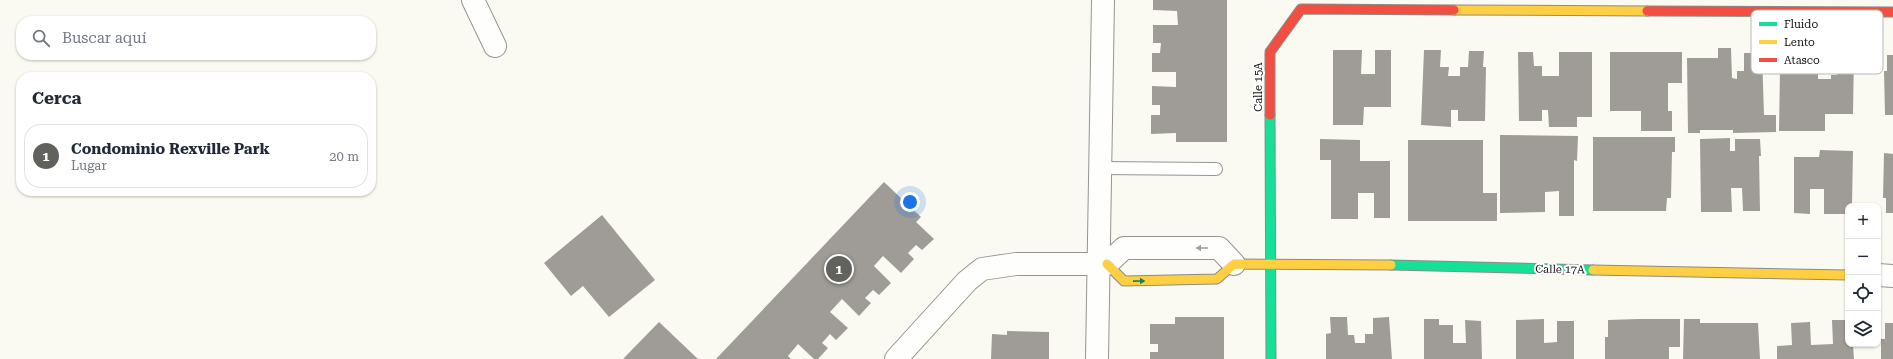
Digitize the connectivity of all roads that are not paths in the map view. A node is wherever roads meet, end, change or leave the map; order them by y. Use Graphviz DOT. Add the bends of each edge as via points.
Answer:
graph roads {
  1 [pos="473,0"];
  2 [pos="1103,0"];
  3 [pos="1751,11"];
  4 [pos="1883,12"];
  5 [pos="1893,12"];
  6 [pos="495,46"];
  7 [pos="1100,168"];
  8 [pos="1216,169"];
  9 [pos="1272,263"];
  10 [pos="1103,264"];
  11 [pos="1234,264"];
  12 [pos="1845,275"];
  13 [pos="1881,275"];
  14 [pos="1893,276"];
  15 [pos="896,359"];
  16 [pos="1097,359"];
  17 [pos="1271,359"];
  1 -- 6 [label="street"];
  2 -- 7 [label="street"];
  3 -- 9 [label="street, Calle 15A" via="1301,9 1270,52"];
  4 -- 5 [label="street, Calle 15A"];
  7 -- 8 [label="lane"];
  7 -- 10 [label="street"];
  9 -- 11 [label="street, Calle 17A"];
  9 -- 12 [label="street, Calle 17A"];
  9 -- 17 [label="street, Calle 15A"];
  10 -- 11 [label="street, one-way" via="1124,281 1217,279"];
  11 -- 10 [label="street, one-way" via="1219,248 1124,248"];
  10 -- 15 [label="street" via="1016,264 982,269 967,281"];
  10 -- 16 [label="street"];
  13 -- 14 [label="street"];
}
